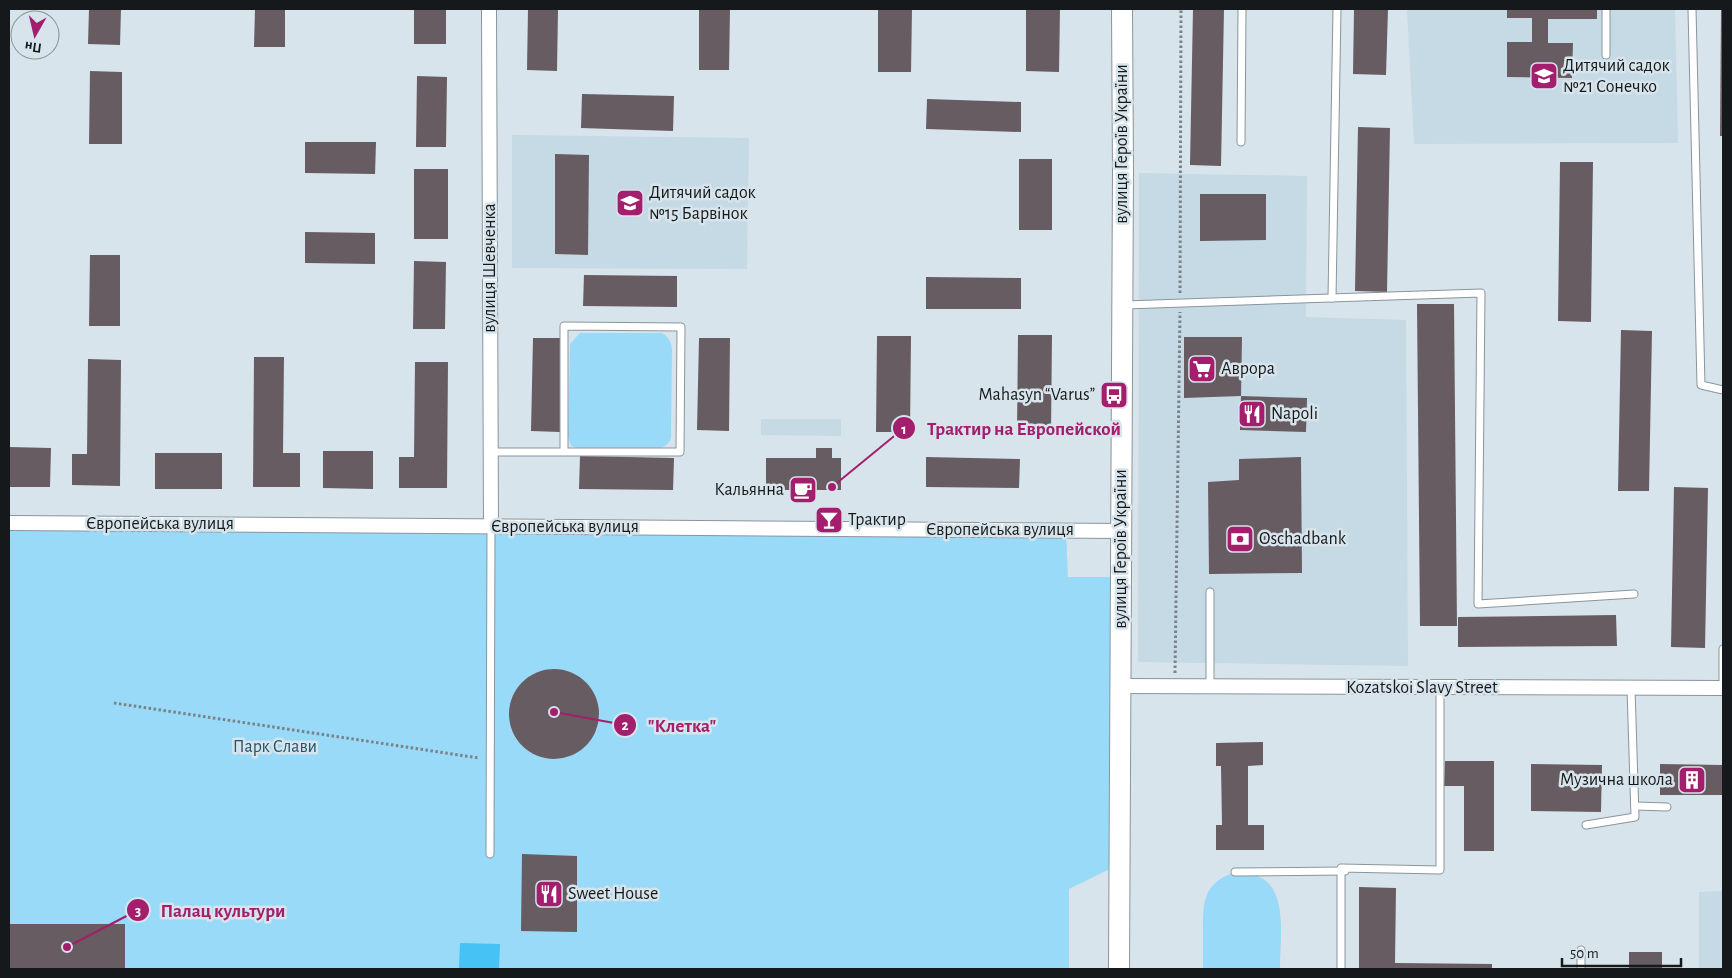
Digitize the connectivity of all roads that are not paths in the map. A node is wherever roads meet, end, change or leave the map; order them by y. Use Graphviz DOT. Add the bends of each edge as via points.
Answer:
graph roads {
  1 [pos="489,9"];
  2 [pos="1122,9"];
  3 [pos="1242,9"];
  4 [pos="1337,9"];
  5 [pos="1606,9"];
  6 [pos="1692,9"];
  7 [pos="1606,55"];
  8 [pos="1241,142"];
  9 [pos="1332,298"];
  10 [pos="1122,305"];
  11 [pos="1723,390"];
  12 [pos="490,452"];
  13 [pos="564,452"];
  14 [pos="9,523"];
  15 [pos="491,526"];
  16 [pos="1121,531"];
  17 [pos="1210,592"];
  18 [pos="1634,594"];
  19 [pos="1723,649"];
  20 [pos="1121,686"];
  21 [pos="1210,686"];
  22 [pos="1440,688"];
  23 [pos="1631,688"];
  24 [pos="1723,688"];
  25 [pos="1635,806"];
  26 [pos="1667,807"];
  27 [pos="1586,825"];
  28 [pos="490,854"];
  29 [pos="1440,870"];
  30 [pos="1235,872"];
  31 [pos="1581,950"];
  32 [pos="1119,969"];
  33 [pos="1341,969"];
  34 [pos="1581,969"];
  1 -- 12 [label="street, вулиця Шевченка"];
  2 -- 10 [label="street, вулиця Героїв України"];
  3 -- 8 [label="lane"];
  4 -- 9 [label="lane"];
  5 -- 7 [label="lane"];
  6 -- 11 [label="lane" via="1701,385"];
  9 -- 10 [label="lane"];
  9 -- 18 [label="lane" via="1482,293 1478,604"];
  10 -- 16 [label="street, вулиця Героїв України"];
  12 -- 13 [label="lane"];
  12 -- 15 [label="street, вулиця Шевченка"];
  13 -- 13 [label="lane" via="680,452 681,327 564,326"];
  14 -- 15 [label="street, Європейська вулиця"];
  15 -- 16 [label="street, Європейська вулиця"];
  15 -- 28 [label="lane"];
  16 -- 20 [label="street, вулиця Героїв України"];
  17 -- 21 [label="lane"];
  19 -- 24 [label="lane"];
  20 -- 21 [label="street, Kozatskoi Slavy Street"];
  20 -- 32 [label="street, вулиця Героїв України"];
  21 -- 22 [label="street, Kozatskoi Slavy Street"];
  22 -- 23 [label="street, Kozatskoi Slavy Street"];
  22 -- 29 [label="lane"];
  23 -- 24 [label="street, Kozatskoi Slavy Street"];
  23 -- 25 [label="lane"];
  25 -- 26 [label="lane"];
  25 -- 27 [label="lane" via="1635,817"];
  29 -- 30 [label="lane"];
  29 -- 33 [label="lane" via="1341,868"];
  31 -- 34 [label="lane"];
}
